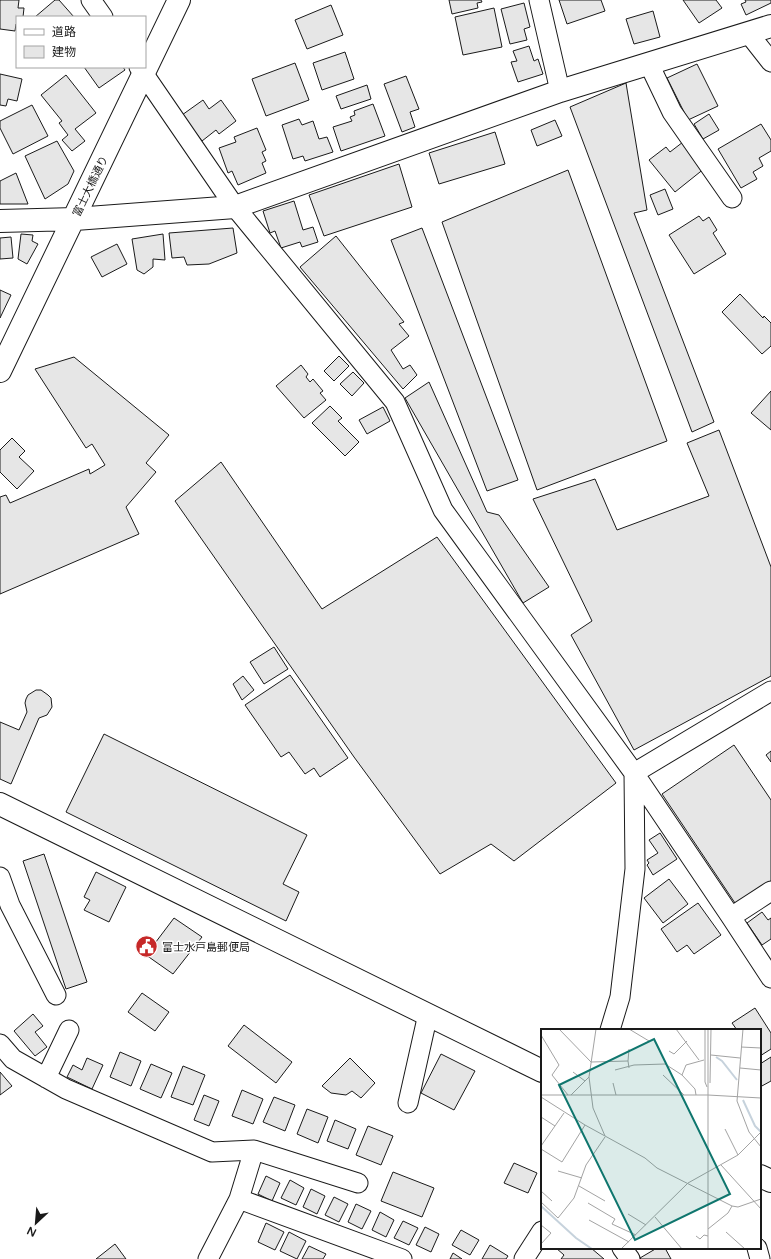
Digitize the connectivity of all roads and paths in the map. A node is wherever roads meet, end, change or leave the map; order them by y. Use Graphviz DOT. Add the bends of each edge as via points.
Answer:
graph roads {
  1 [pos="91,0"];
  2 [pos="179,0"];
  3 [pos="539,0"];
  4 [pos="102,16"];
  5 [pos="771,26"];
  6 [pos="748,34"];
  7 [pos="771,62"];
  8 [pos="146,63"];
  9 [pos="649,64"];
  10 [pos="142,71"];
  11 [pos="560,90"];
  12 [pos="732,198"];
  13 [pos="235,207"];
  14 [pos="75,219"];
  15 [pos="0,221"];
  16 [pos="0,371"];
  17 [pos="771,691"];
  18 [pos="634,773"];
  19 [pos="0,804"];
  20 [pos="0,877"];
  21 [pos="771,891"];
  22 [pos="731,917"];
  23 [pos="771,978"];
  24 [pos="56,995"];
  25 [pos="428,1014"];
  26 [pos="610,1029"];
  27 [pos="69,1030"];
  28 [pos="0,1044"];
  29 [pos="541,1070"];
  30 [pos="46,1078"];
  31 [pos="408,1103"];
  32 [pos="254,1150"];
  33 [pos="761,1176"];
  34 [pos="771,1181"];
  35 [pos="358,1183"];
  36 [pos="239,1199"];
  37 [pos="541,1233"];
  38 [pos="623,1249"];
  39 [pos="757,1249"];
  40 [pos="208,1259"];
  41 [pos="402,1259"];
  42 [pos="524,1259"];
  43 [pos="630,1259"];
  44 [pos="760,1259"];
  1 -- 4 [label="street"];
  2 -- 8 [label="street, 富士大橋通り"];
  3 -- 11 [label="street"];
  5 -- 6 [label="street"];
  6 -- 7 [label="street"];
  6 -- 9 [label="street"];
  9 -- 11 [label="street"];
  9 -- 12 [label="street" via="672,112"];
  10 -- 13 [label="street"];
  10 -- 14 [label="street, 富士大橋通り"];
  11 -- 13 [label="street"];
  13 -- 14 [label="street"];
  13 -- 18 [label="street" via="395,402 443,510"];
  14 -- 15 [label="street"];
  14 -- 16 [label="street, 富士大橋通り"];
  17 -- 18 [label="street"];
  18 -- 22 [label="street"];
  18 -- 26 [label="street" via="635,869 620,997"];
  19 -- 25 [label="street"];
  20 -- 24 [label="street" via="10,905"];
  21 -- 22 [label="street"];
  22 -- 23 [label="street"];
  25 -- 29 [label="street"];
  25 -- 31 [label="street"];
  27 -- 30 [label="street"];
  28 -- 30 [label="street" via="13,1059"];
  30 -- 32 [label="street" via="212,1152"];
  32 -- 35 [label="street"];
  32 -- 36 [label="street"];
  33 -- 34 [label="street"];
  36 -- 40 [label="street"];
  36 -- 41 [label="street"];
  37 -- 42 [label="street"];
  38 -- 43 [label="street"];
  39 -- 44 [label="street"];
}
